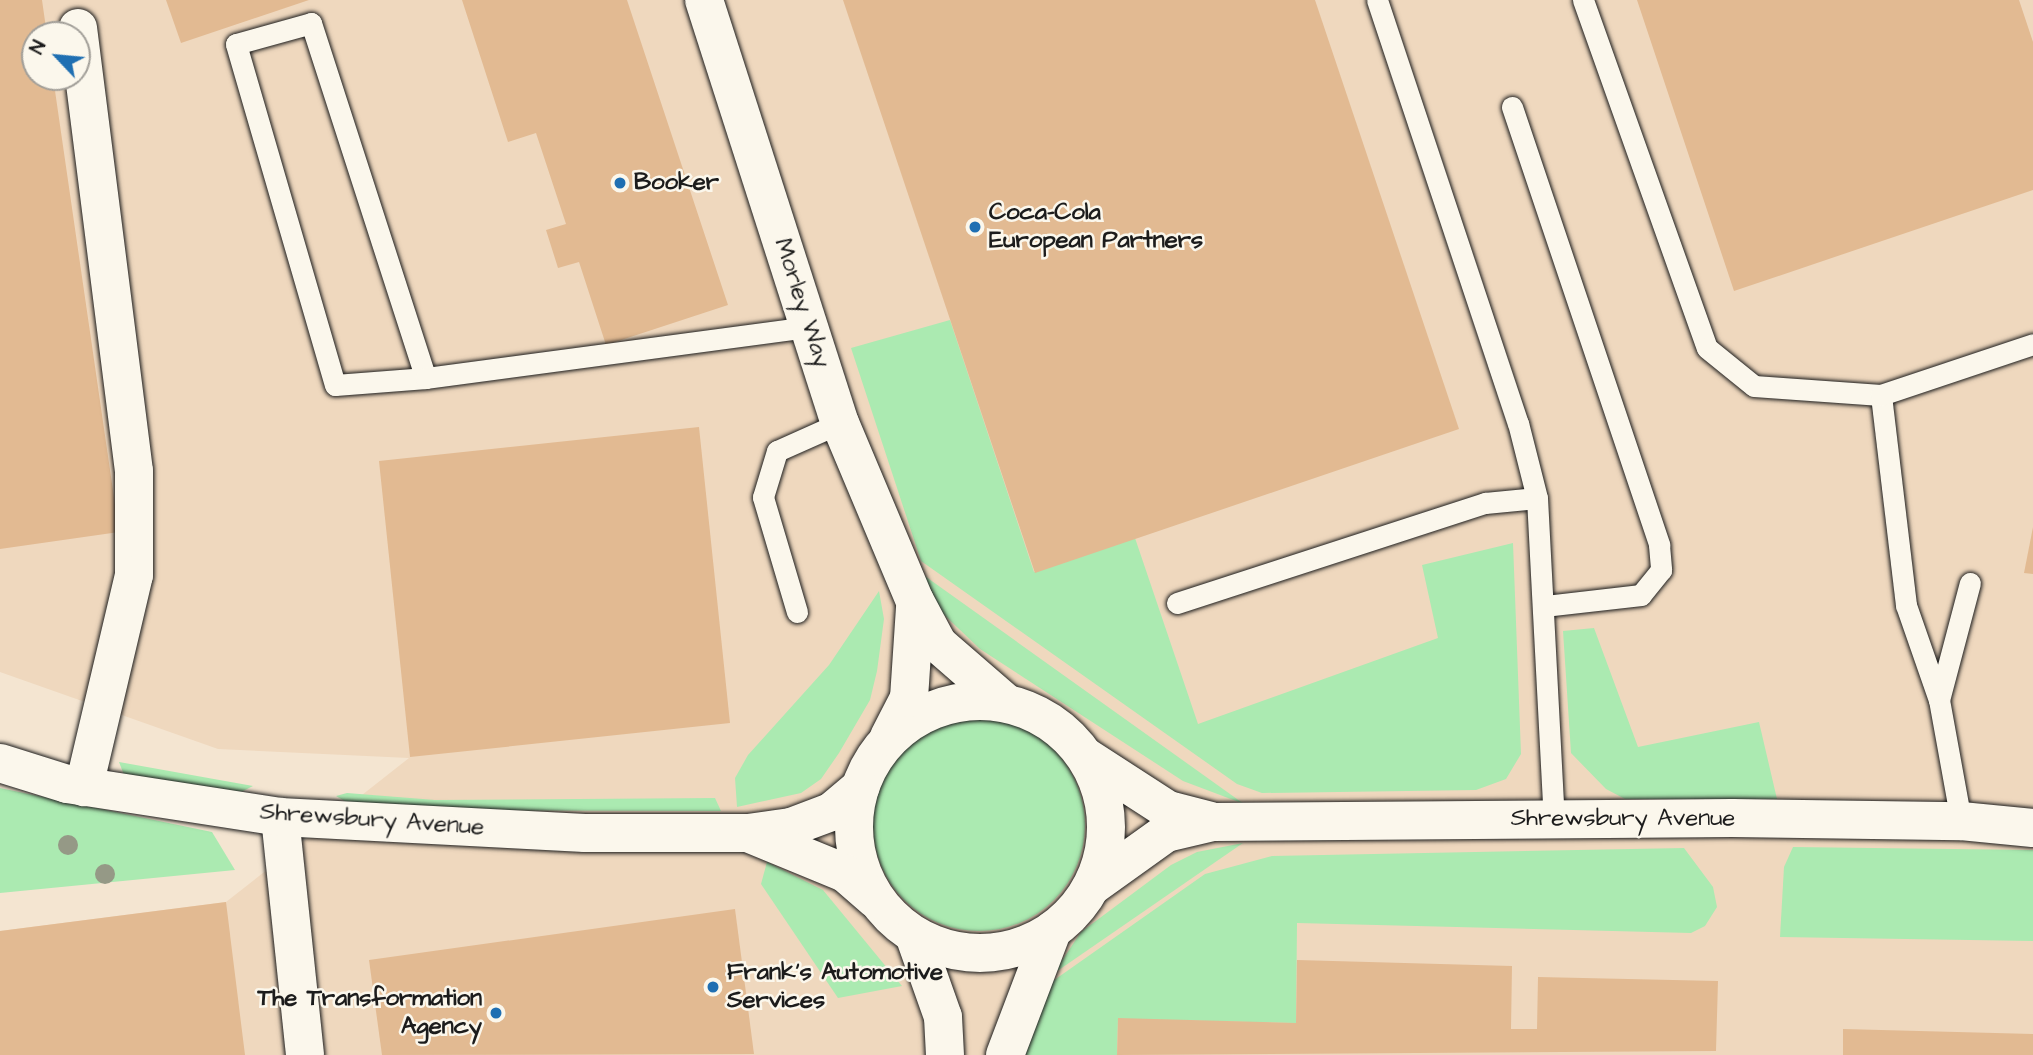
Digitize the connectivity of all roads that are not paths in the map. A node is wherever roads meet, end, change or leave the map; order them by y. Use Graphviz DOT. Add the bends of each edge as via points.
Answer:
graph roads {
  1 [pos="704,0"];
  2 [pos="1377,0"];
  3 [pos="1583,0"];
  4 [pos="86,91"];
  5 [pos="1512,107"];
  6 [pos="810,327"];
  7 [pos="2033,344"];
  8 [pos="426,378"];
  9 [pos="1881,395"];
  10 [pos="840,423"];
  11 [pos="1537,498"];
  12 [pos="1970,583"];
  13 [pos="915,601"];
  14 [pos="1177,603"];
  15 [pos="1544,606"];
  16 [pos="797,612"];
  17 [pos="1939,700"];
  18 [pos="1005,702"];
  19 [pos="886,742"];
  20 [pos="1086,757"];
  21 [pos="0,763"];
  22 [pos="84,787"];
  23 [pos="860,788"];
  24 [pos="280,817"];
  25 [pos="1554,818"];
  26 [pos="1961,821"];
  27 [pos="1213,822"];
  28 [pos="2033,828"];
  29 [pos="748,833"];
  30 [pos="1092,886"];
  31 [pos="877,901"];
  32 [pos="1052,931"];
  33 [pos="914,935"];
  34 [pos="304,1055"];
  35 [pos="945,1055"];
  36 [pos="1005,1055"];
  1 -- 6 [label="street, Morley Way"];
  2 -- 11 [label="lane" via="1518,423"];
  3 -- 9 [label="lane" via="1707,348 1754,386"];
  4 -- 22 [label="street" via="134,471 134,575"];
  5 -- 15 [label="lane" via="1661,570 1641,595"];
  6 -- 8 [label="lane"];
  6 -- 10 [label="street, Morley Way"];
  7 -- 9 [label="lane"];
  8 -- 8 [label="lane" via="335,385 236,44 311,23"];
  9 -- 17 [label="lane" via="1906,606"];
  10 -- 13 [label="street, Morley Way"];
  10 -- 16 [label="lane" via="777,451 763,497"];
  11 -- 14 [label="lane" via="1485,503"];
  11 -- 15 [label="lane"];
  12 -- 17 [label="lane"];
  13 -- 18 [label="street, Morley Way" via="938,644"];
  13 -- 19 [label="street, Morley Way" via="909,698"];
  15 -- 25 [label="lane"];
  17 -- 26 [label="lane"];
  18 -- 19 [label="street" via="940,706"];
  18 -- 20 [label="street" via="1060,727"];
  19 -- 23 [label="street, Morley Way"];
  20 -- 27 [label="street, Shrewsbury Avenue" via="1168,810"];
  20 -- 30 [label="street" via="1107,821"];
  21 -- 22 [label="street, Shrewsbury Avenue"];
  22 -- 24 [label="street, Shrewsbury Avenue"];
  23 -- 29 [label="street, Shrewsbury Avenue" via="831,812"];
  23 -- 31 [label="street" via="856,840"];
  24 -- 29 [label="street, Shrewsbury Avenue" via="585,833"];
  24 -- 34 [label="street"];
  25 -- 26 [label="street, Shrewsbury Avenue"];
  25 -- 27 [label="street, Shrewsbury Avenue"];
  26 -- 28 [label="street, Shrewsbury Avenue"];
  27 -- 30 [label="street, Shrewsbury Avenue" via="1167,833"];
  29 -- 31 [label="street, Shrewsbury Avenue" via="845,873"];
  30 -- 32 [label="street, Shrewsbury Avenue"];
  31 -- 33 [label="street, Shrewsbury Avenue"];
  32 -- 33 [label="street" via="999,952 941,947"];
  32 -- 36 [label="street"];
  33 -- 35 [label="street" via="943,1017"];
}
